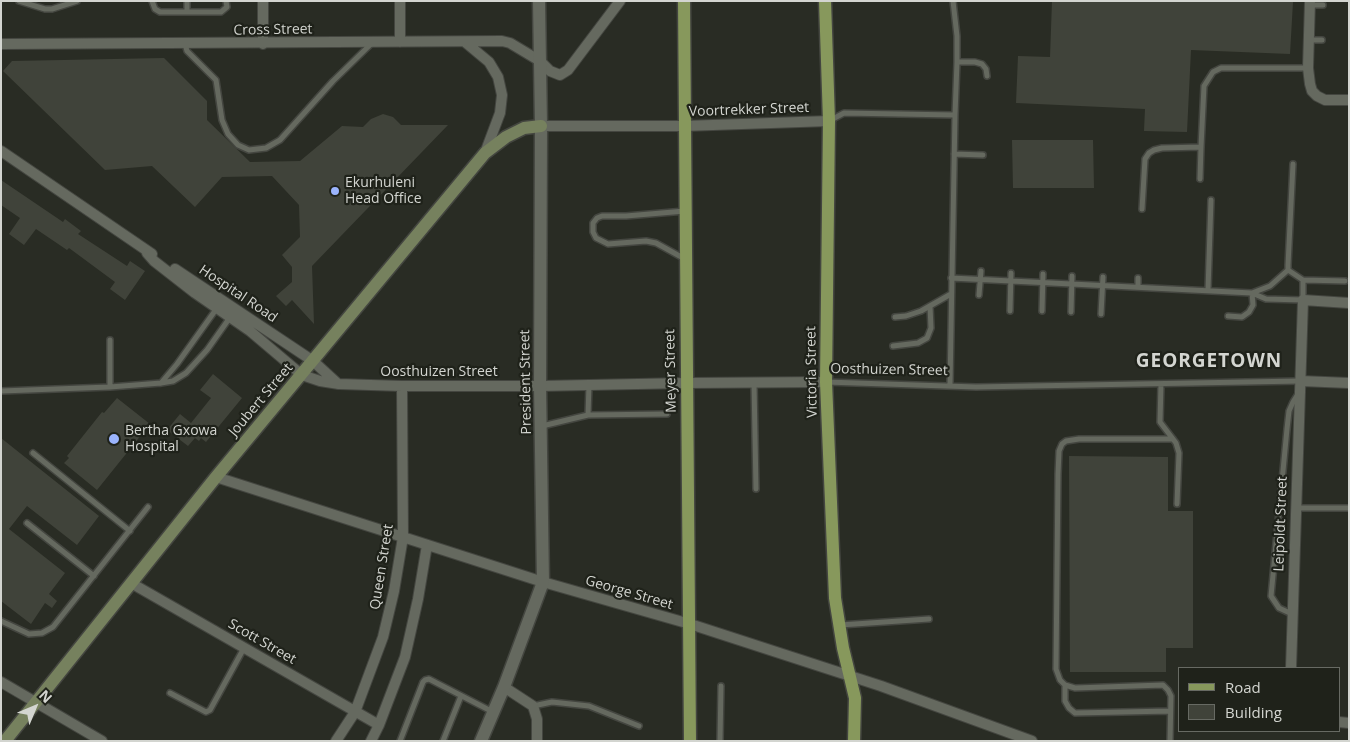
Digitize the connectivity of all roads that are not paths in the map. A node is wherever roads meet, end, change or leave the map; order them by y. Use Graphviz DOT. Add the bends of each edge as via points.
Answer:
graph roads {
  1 [pos="19,1"];
  2 [pos="77,1"];
  3 [pos="152,1"];
  4 [pos="187,1"];
  5 [pos="226,1"];
  6 [pos="263,1"];
  7 [pos="400,1"];
  8 [pos="539,1"];
  9 [pos="620,1"];
  10 [pos="684,1"];
  11 [pos="825,1"];
  12 [pos="953,1"];
  13 [pos="1310,3"];
  14 [pos="1323,5"];
  15 [pos="187,12"];
  16 [pos="1309,40"];
  17 [pos="1322,40"];
  18 [pos="373,42"];
  19 [pos="400,42"];
  20 [pos="465,42"];
  21 [pos="1,44"];
  22 [pos="185,44"];
  23 [pos="263,44"];
  24 [pos="540,61"];
  25 [pos="957,62"];
  26 [pos="1308,68"];
  27 [pos="987,76"];
  28 [pos="1349,100"];
  29 [pos="955,115"];
  30 [pos="829,121"];
  31 [pos="541,126"];
  32 [pos="684,126"];
  33 [pos="1201,147"];
  34 [pos="1,152"];
  35 [pos="485,153"];
  36 [pos="954,154"];
  37 [pos="983,155"];
  38 [pos="1293,164"];
  39 [pos="1200,179"];
  40 [pos="1211,200"];
  41 [pos="1142,209"];
  42 [pos="685,211"];
  43 [pos="685,260"];
  44 [pos="1288,270"];
  45 [pos="981,272"];
  46 [pos="1011,273"];
  47 [pos="1043,274"];
  48 [pos="1072,276"];
  49 [pos="1104,277"];
  50 [pos="951,278"];
  51 [pos="1138,278"];
  52 [pos="980,280"];
  53 [pos="1303,280"];
  54 [pos="1011,281"];
  55 [pos="1345,281"];
  56 [pos="1042,283"];
  57 [pos="1072,284"];
  58 [pos="1103,284"];
  59 [pos="1138,286"];
  60 [pos="1208,290"];
  61 [pos="1252,293"];
  62 [pos="951,294"];
  63 [pos="979,295"];
  64 [pos="1303,300"];
  65 [pos="1349,303"];
  66 [pos="220,304"];
  67 [pos="930,306"];
  68 [pos="1010,311"];
  69 [pos="1042,311"];
  70 [pos="1071,312"];
  71 [pos="233,313"];
  72 [pos="1101,314"];
  73 [pos="1228,316"];
  74 [pos="895,317"];
  75 [pos="110,340"];
  76 [pos="893,346"];
  77 [pos="313,361"];
  78 [pos="302,375"];
  79 [pos="1300,381"];
  80 [pos="686,382"];
  81 [pos="754,382"];
  82 [pos="826,382"];
  83 [pos="161,383"];
  84 [pos="1349,383"];
  85 [pos="339,384"];
  86 [pos="1160,384"];
  87 [pos="589,385"];
  88 [pos="950,385"];
  89 [pos="402,386"];
  90 [pos="540,386"];
  91 [pos="110,387"];
  92 [pos="1,391"];
  93 [pos="1300,392"];
  94 [pos="668,414"];
  95 [pos="588,415"];
  96 [pos="542,426"];
  97 [pos="1173,439"];
  98 [pos="33,453"];
  99 [pos="216,477"];
  100 [pos="756,489"];
  101 [pos="1177,504"];
  102 [pos="148,507"];
  103 [pos="1295,508"];
  104 [pos="1349,508"];
  105 [pos="27,523"];
  106 [pos="130,530"];
  107 [pos="403,537"];
  108 [pos="427,545"];
  109 [pos="94,576"];
  110 [pos="543,582"];
  111 [pos="131,583"];
  112 [pos="1292,614"];
  113 [pos="929,619"];
  114 [pos="1,622"];
  115 [pos="690,624"];
  116 [pos="839,625"];
  117 [pos="244,648"];
  118 [pos="1291,667"];
  119 [pos="851,677"];
  120 [pos="1,682"];
  121 [pos="1065,685"];
  122 [pos="721,686"];
  123 [pos="504,687"];
  124 [pos="170,693"];
  125 [pos="462,696"];
  126 [pos="36,702"];
  127 [pos="533,706"];
  128 [pos="1170,711"];
  129 [pos="355,712"];
  130 [pos="493,712"];
  131 [pos="379,725"];
  132 [pos="639,726"];
  133 [pos="1007,736"];
  134 [pos="5,741"];
  135 [pos="102,741"];
  136 [pos="336,741"];
  137 [pos="371,741"];
  138 [pos="400,741"];
  139 [pos="443,741"];
  140 [pos="481,741"];
  141 [pos="536,741"];
  142 [pos="690,741"];
  143 [pos="720,741"];
  144 [pos="854,741"];
  145 [pos="1032,741"];
  146 [pos="1170,741"];
  1 -- 2 [label="lane" via="52,9"];
  3 -- 15 [label="lane" via="160,12"];
  4 -- 15 [label="lane"];
  5 -- 15 [label="lane" via="221,12"];
  6 -- 23 [label="street"];
  7 -- 19 [label="street"];
  8 -- 24 [label="street, President Street"];
  9 -- 24 [label="street" via="564,74 555,74"];
  10 -- 32 [label="main road, Meyer Street"];
  11 -- 30 [label="main road, Victoria Street"];
  12 -- 25 [label="lane"];
  13 -- 14 [label="lane"];
  13 -- 16 [label="street"];
  16 -- 17 [label="lane"];
  16 -- 26 [label="street"];
  18 -- 19 [label="street, Cross Street"];
  18 -- 22 [label="lane" via="280,140 266,148 249,150 238,145 228,134 222,120 216,80 186,51"];
  18 -- 23 [label="street, Cross Street"];
  19 -- 20 [label="street, Cross Street"];
  20 -- 24 [label="street, Cross Street" via="510,43"];
  20 -- 35 [label="street" via="489,62 498,77 502,95 500,113"];
  21 -- 22 [label="street, Cross Street"];
  22 -- 23 [label="street, Cross Street"];
  24 -- 31 [label="street, President Street"];
  25 -- 27 [label="lane" via="982,64"];
  25 -- 29 [label="lane"];
  26 -- 28 [label="street" via="1312,91 1317,96 1325,100"];
  26 -- 33 [label="lane" via="1221,68 1213,72 1204,86"];
  29 -- 30 [label="lane, Voortrekker Street" via="844,114"];
  29 -- 36 [label="lane"];
  30 -- 32 [label="street, Voortrekker Street"];
  30 -- 82 [label="main road, Victoria Street"];
  31 -- 32 [label="street, Voortrekker Street"];
  31 -- 35 [label="main road, Joubert Street" via="524,128"];
  31 -- 90 [label="street, President Street"];
  32 -- 42 [label="main road, Meyer Street"];
  33 -- 39 [label="lane"];
  33 -- 41 [label="lane" via="1162,148 1149,154 1145,159"];
  34 -- 66 [label="street, Hospital Road" via="154,255"];
  35 -- 77 [label="main road, Joubert Street"];
  36 -- 37 [label="lane"];
  36 -- 50 [label="lane"];
  38 -- 44 [label="lane"];
  40 -- 60 [label="lane"];
  42 -- 43 [label="main road, Meyer Street"];
  42 -- 43 [label="lane" via="602,216 593,223 593,232 596,238 608,244 656,243"];
  43 -- 80 [label="main road, Meyer Street"];
  44 -- 53 [label="lane"];
  44 -- 61 [label="lane" via="1270,286"];
  45 -- 52 [label="lane"];
  46 -- 54 [label="lane"];
  47 -- 56 [label="lane"];
  48 -- 57 [label="lane"];
  49 -- 58 [label="lane"];
  50 -- 52 [label="lane"];
  50 -- 62 [label="lane"];
  51 -- 59 [label="lane"];
  52 -- 54 [label="lane"];
  52 -- 63 [label="lane"];
  53 -- 55 [label="lane"];
  53 -- 64 [label="lane"];
  54 -- 56 [label="lane"];
  54 -- 68 [label="lane"];
  56 -- 57 [label="lane"];
  56 -- 69 [label="lane"];
  57 -- 58 [label="lane"];
  57 -- 70 [label="lane"];
  58 -- 59 [label="lane"];
  58 -- 72 [label="lane"];
  59 -- 60 [label="lane"];
  60 -- 61 [label="lane"];
  61 -- 64 [label="lane" via="1266,299"];
  61 -- 73 [label="lane" via="1253,305 1249,312 1242,317"];
  62 -- 67 [label="lane"];
  62 -- 88 [label="lane"];
  64 -- 65 [label="street"];
  64 -- 79 [label="street, Leipoldt Street"];
  66 -- 71 [label="street, Hospital Road"];
  66 -- 83 [label="lane"];
  67 -- 74 [label="lane"];
  67 -- 76 [label="lane" via="927,338 918,343"];
  71 -- 77 [label="street, Hospital Road"];
  71 -- 78 [label="street, Hospital Road"];
  71 -- 83 [label="lane" via="186,373 173,381"];
  75 -- 91 [label="lane"];
  77 -- 78 [label="main road, Joubert Street"];
  77 -- 85 [label="street"];
  78 -- 85 [label="street, Oosthuizen Street"];
  78 -- 99 [label="main road, Joubert Street"];
  79 -- 84 [label="street, Oosthuizen Street"];
  79 -- 86 [label="lane, Oosthuizen Street"];
  79 -- 93 [label="street, Leipoldt Street"];
  80 -- 81 [label="street, Oosthuizen Street"];
  80 -- 87 [label="street, Oosthuizen Street"];
  80 -- 115 [label="main road, Meyer Street"];
  81 -- 82 [label="street, Oosthuizen Street"];
  81 -- 100 [label="lane"];
  82 -- 88 [label="lane, Oosthuizen Street"];
  82 -- 116 [label="main road, Victoria Street" via="835,598"];
  83 -- 91 [label="lane"];
  85 -- 89 [label="street, Oosthuizen Street"];
  86 -- 88 [label="lane, Oosthuizen Street"];
  86 -- 97 [label="lane" via="1160,422"];
  87 -- 90 [label="street, Oosthuizen Street"];
  87 -- 95 [label="lane"];
  89 -- 90 [label="street, Oosthuizen Street"];
  89 -- 107 [label="street, Queen Street"];
  90 -- 96 [label="street, President Street"];
  91 -- 92 [label="lane"];
  93 -- 103 [label="street, Leipoldt Street"];
  93 -- 112 [label="lane" via="1292,402 1286,429 1272,596 1279,608"];
  94 -- 95 [label="lane"];
  95 -- 96 [label="lane"];
  96 -- 110 [label="street, President Street"];
  97 -- 101 [label="lane" via="1179,453"];
  97 -- 121 [label="lane" via="1079,439 1062,444 1058,474 1056,669"];
  98 -- 106 [label="lane"];
  99 -- 107 [label="street, George Street"];
  99 -- 111 [label="main road, Joubert Street"];
  102 -- 106 [label="lane"];
  103 -- 104 [label="lane"];
  103 -- 112 [label="street, Leipoldt Street"];
  105 -- 109 [label="lane"];
  106 -- 109 [label="lane"];
  107 -- 108 [label="street, George Street"];
  107 -- 129 [label="street, Queen Street" via="384,638"];
  108 -- 110 [label="street, George Street"];
  108 -- 131 [label="street" via="405,657"];
  109 -- 114 [label="lane" via="53,627 42,633 29,634"];
  110 -- 115 [label="street, George Street"];
  110 -- 123 [label="street, President Street"];
  111 -- 117 [label="street, Scott Street"];
  111 -- 126 [label="main road, Joubert Street"];
  112 -- 118 [label="street, Leipoldt Street"];
  113 -- 116 [label="lane"];
  115 -- 119 [label="street, George Street"];
  115 -- 142 [label="main road, Meyer Street"];
  116 -- 119 [label="main road, Victoria Street"];
  117 -- 124 [label="lane" via="210,710 206,712"];
  117 -- 129 [label="street, Scott Street"];
  119 -- 133 [label="street, George Street"];
  119 -- 144 [label="main road, Victoria Street" via="855,698"];
  120 -- 126 [label="street"];
  121 -- 128 [label="lane" via="1076,688 1163,685 1170,696"];
  121 -- 128 [label="lane" via="1065,701 1075,713"];
  122 -- 143 [label="lane"];
  123 -- 127 [label="street"];
  123 -- 130 [label="street, President Street"];
  125 -- 130 [label="lane"];
  125 -- 138 [label="lane" via="429,679 425,680"];
  125 -- 139 [label="lane"];
  126 -- 134 [label="main road, Joubert Street"];
  126 -- 135 [label="street"];
  127 -- 132 [label="lane" via="552,702 589,706"];
  127 -- 141 [label="street" via="537,719"];
  128 -- 146 [label="lane"];
  129 -- 131 [label="street, Scott Street"];
  129 -- 136 [label="street, Queen Street"];
  130 -- 140 [label="street, President Street"];
  131 -- 137 [label="street"];
  133 -- 145 [label="street, George Street"];
}
